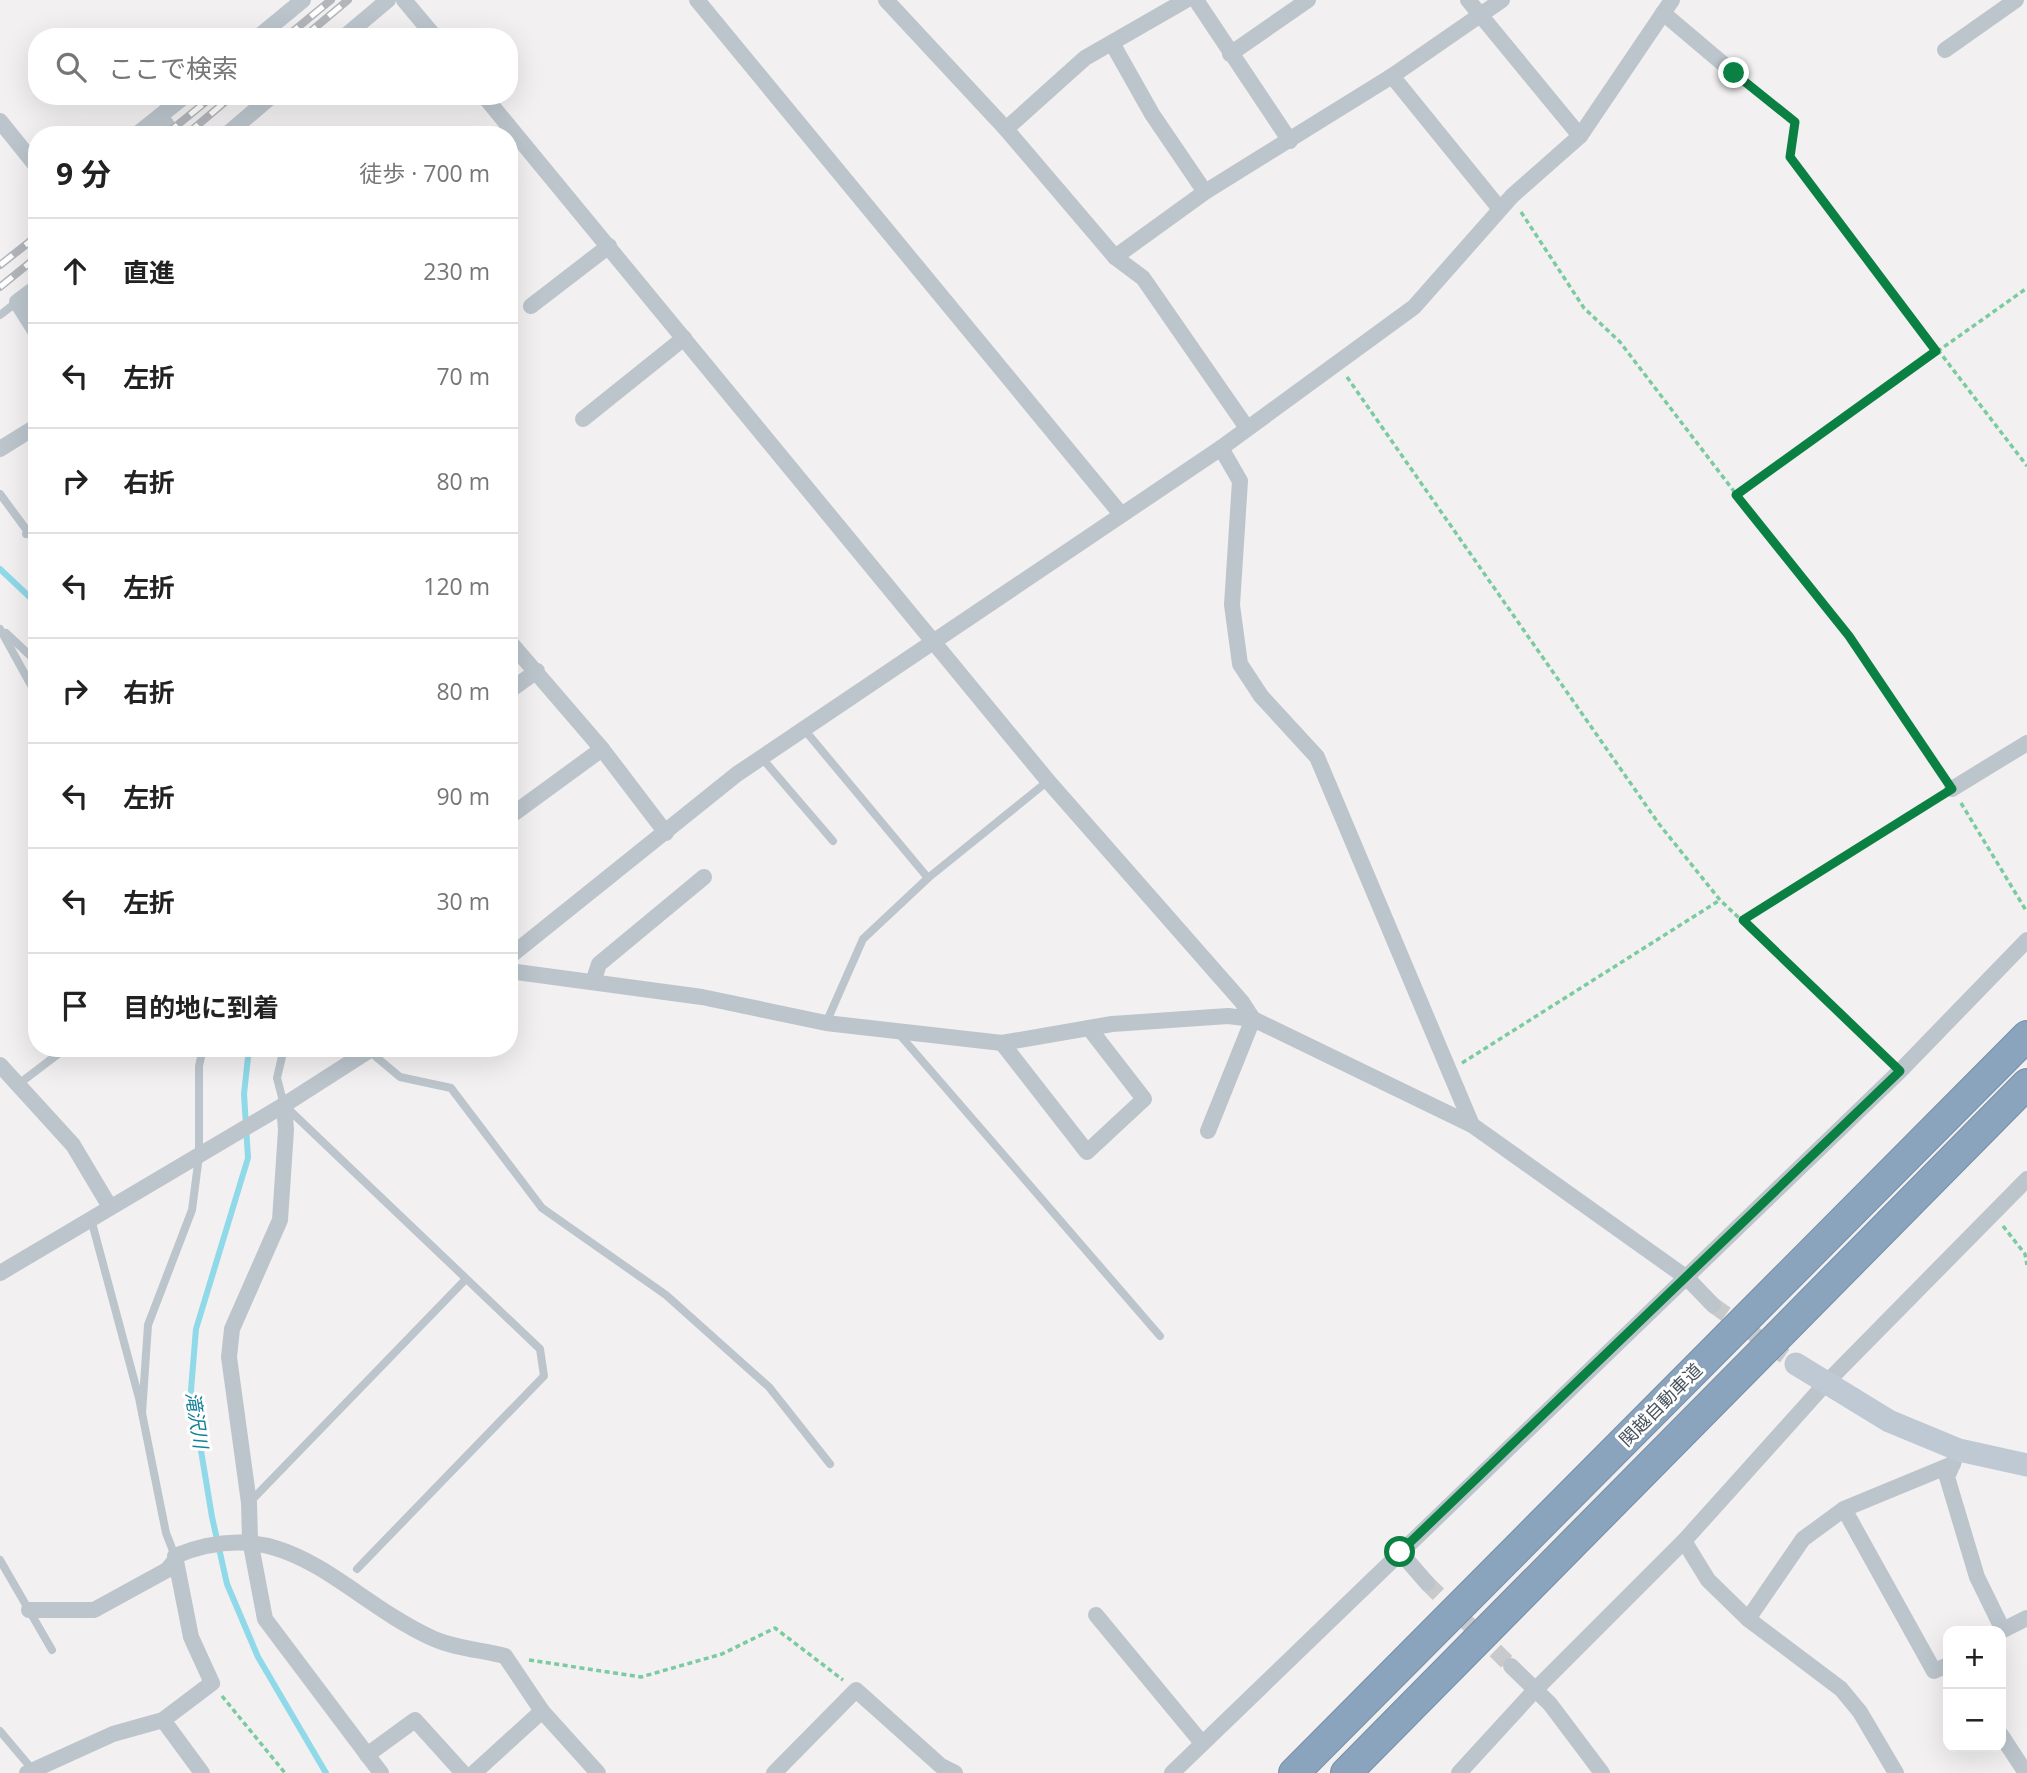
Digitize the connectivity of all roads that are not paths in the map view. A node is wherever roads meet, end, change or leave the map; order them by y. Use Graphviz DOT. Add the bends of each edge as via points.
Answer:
graph roads {
  1 [pos="303,0"];
  2 [pos="388,0"];
  3 [pos="404,0"];
  4 [pos="697,0"];
  5 [pos="886,0"];
  6 [pos="1186,0"];
  7 [pos="1196,0"];
  8 [pos="1307,0"];
  9 [pos="1468,0"];
  10 [pos="1502,0"];
  11 [pos="2015,0"];
  12 [pos="1667,7"];
  13 [pos="1481,16"];
  14 [pos="269,28"];
  15 [pos="355,28"];
  16 [pos="427,28"];
  17 [pos="1112,43"];
  18 [pos="1945,50"];
  19 [pos="1230,54"];
  20 [pos="1734,73"];
  21 [pos="1392,76"];
  22 [pos="174,105"];
  23 [pos="261,105"];
  24 [pos="492,105"];
  25 [pos="160,117"];
  26 [pos="0,121"];
  27 [pos="148,126"];
  28 [pos="167,126"];
  29 [pos="237,126"];
  30 [pos="509,126"];
  31 [pos="1006,129"];
  32 [pos="1580,136"];
  33 [pos="518,137"];
  34 [pos="1290,141"];
  35 [pos="28,156"];
  36 [pos="1205,192"];
  37 [pos="1500,209"];
  38 [pos="609,246"];
  39 [pos="1115,257"];
  40 [pos="28,294"];
  41 [pos="17,302"];
  42 [pos="531,306"];
  43 [pos="0,315"];
  44 [pos="28,320"];
  45 [pos="684,338"];
  46 [pos="583,419"];
  47 [pos="1247,428"];
  48 [pos="28,432"];
  49 [pos="1221,448"];
  50 [pos="0,449"];
  51 [pos="0,494"];
  52 [pos="1120,513"];
  53 [pos="26,534"];
  54 [pos="0,629"];
  55 [pos="934,639"];
  56 [pos="518,651"];
  57 [pos="28,654"];
  58 [pos="537,671"];
  59 [pos="28,680"];
  60 [pos="518,685"];
  61 [pos="803,728"];
  62 [pos="2027,743"];
  63 [pos="602,749"];
  64 [pos="761,757"];
  65 [pos="1048,781"];
  66 [pos="1952,789"];
  67 [pos="518,810"];
  68 [pos="666,833"];
  69 [pos="833,841"];
  70 [pos="704,877"];
  71 [pos="928,878"];
  72 [pos="2027,940"];
  73 [pos="518,950"];
  74 [pos="518,972"];
  75 [pos="593,982"];
  76 [pos="1253,1019"];
  77 [pos="826,1023"];
  78 [pos="1090,1028"];
  79 [pos="897,1031"];
  80 [pos="2027,1036"];
  81 [pos="1002,1043"];
  82 [pos="54,1057"];
  83 [pos="200,1057"];
  84 [pos="282,1057"];
  85 [pos="359,1057"];
  86 [pos="379,1057"];
  87 [pos="0,1065"];
  88 [pos="2027,1084"];
  89 [pos="16,1086"];
  90 [pos="284,1105"];
  91 [pos="1472,1125"];
  92 [pos="1208,1131"];
  93 [pos="199,1156"];
  94 [pos="2027,1179"];
  95 [pos="110,1207"];
  96 [pos="91,1219"];
  97 [pos="0,1273"];
  98 [pos="1687,1278"];
  99 [pos="466,1280"];
  100 [pos="1713,1305"];
  101 [pos="1160,1336"];
  102 [pos="1796,1364"];
  103 [pos="1826,1383"];
  104 [pos="142,1413"];
  105 [pos="1956,1457"];
  106 [pos="830,1464"];
  107 [pos="2027,1465"];
  108 [pos="249,1503"];
  109 [pos="1844,1509"];
  110 [pos="245,1541"];
  111 [pos="1684,1541"];
  112 [pos="1400,1552"];
  113 [pos="175,1558"];
  114 [pos="0,1560"];
  115 [pos="358,1569"];
  116 [pos="1427,1583"];
  117 [pos="29,1610"];
  118 [pos="1096,1615"];
  119 [pos="2027,1618"];
  120 [pos="1748,1619"];
  121 [pos="52,1650"];
  122 [pos="1511,1665"];
  123 [pos="1943,1667"];
  124 [pos="1535,1690"];
  125 [pos="542,1711"];
  126 [pos="163,1720"];
  127 [pos="0,1731"];
  128 [pos="1202,1743"];
  129 [pos="2006,1743"];
  130 [pos="367,1755"];
  131 [pos="943,1771"];
  132 [pos="31,1772"];
  133 [pos="202,1773"];
  134 [pos="382,1773"];
  135 [pos="463,1773"];
  136 [pos="474,1773"];
  137 [pos="598,1773"];
  138 [pos="774,1773"];
  139 [pos="1172,1773"];
  140 [pos="1294,1773"];
  141 [pos="1346,1773"];
  142 [pos="1459,1773"];
  143 [pos="1602,1773"];
  144 [pos="1896,1773"];
  145 [pos="2026,1773"];
  1 -- 14 [label="street"];
  2 -- 15 [label="street"];
  3 -- 16 [label="street"];
  4 -- 52 [label="street"];
  5 -- 31 [label="street"];
  6 -- 17 [label="street"];
  7 -- 19 [label="street"];
  8 -- 19 [label="street"];
  9 -- 13 [label="street"];
  10 -- 13 [label="street"];
  11 -- 18 [label="street"];
  12 -- 20 [label="street"];
  12 -- 32 [label="street"];
  13 -- 21 [label="street"];
  13 -- 32 [label="street"];
  17 -- 31 [label="street" via="1086,58"];
  17 -- 36 [label="street" via="1152,114"];
  19 -- 34 [label="street"];
  21 -- 34 [label="street"];
  21 -- 37 [label="street"];
  22 -- 25 [label="street"];
  23 -- 29 [label="street"];
  24 -- 30 [label="street"];
  25 -- 27 [label="street"];
  25 -- 28 [label="street"];
  26 -- 35 [label="street"];
  31 -- 39 [label="street"];
  32 -- 37 [label="street"];
  33 -- 38 [label="street"];
  34 -- 36 [label="street"];
  36 -- 39 [label="street"];
  37 -- 47 [label="street" via="1414,307"];
  38 -- 42 [label="street"];
  38 -- 45 [label="street"];
  39 -- 47 [label="street" via="1143,278"];
  40 -- 41 [label="street"];
  41 -- 43 [label="lane"];
  41 -- 44 [label="street"];
  45 -- 46 [label="street"];
  45 -- 55 [label="street"];
  47 -- 49 [label="street"];
  48 -- 50 [label="street"];
  49 -- 52 [label="street"];
  49 -- 91 [label="street" via="1240,481 1232,606 1240,664 1261,696 1317,757"];
  51 -- 53 [label="lane"];
  52 -- 55 [label="street"];
  54 -- 57 [label="lane"];
  54 -- 59 [label="lane"];
  55 -- 61 [label="street"];
  55 -- 65 [label="street"];
  56 -- 58 [label="street"];
  58 -- 60 [label="street"];
  58 -- 63 [label="street"];
  61 -- 64 [label="street"];
  61 -- 71 [label="lane"];
  62 -- 66 [label="street"];
  63 -- 67 [label="street"];
  63 -- 68 [label="street"];
  64 -- 68 [label="street"];
  64 -- 69 [label="lane"];
  65 -- 71 [label="lane"];
  65 -- 76 [label="street" via="1218,973"];
  68 -- 73 [label="street"];
  70 -- 75 [label="street" via="599,964"];
  71 -- 77 [label="lane" via="863,939"];
  72 -- 98 [label="street"];
  74 -- 75 [label="street"];
  75 -- 77 [label="street" via="702,997"];
  76 -- 78 [label="street" via="1228,1016"];
  76 -- 91 [label="street"];
  76 -- 92 [label="street"];
  77 -- 79 [label="street"];
  78 -- 81 [label="street"];
  78 -- 81 [label="street" via="1144,1099 1087,1152"];
  79 -- 81 [label="street"];
  79 -- 101 [label="lane"];
  80 -- 140 [label="highway, 関越自動車道"];
  82 -- 89 [label="lane"];
  83 -- 93 [label="lane"];
  84 -- 90 [label="lane" via="277,1078"];
  85 -- 90 [label="street"];
  86 -- 106 [label="lane" via="400,1077 451,1088 542,1209 666,1295 769,1387"];
  87 -- 89 [label="street"];
  88 -- 141 [label="highway, 関越自動車道"];
  89 -- 95 [label="street" via="72,1145"];
  90 -- 93 [label="street"];
  90 -- 99 [label="lane"];
  90 -- 108 [label="street" via="280,1220 232,1329 229,1357"];
  91 -- 98 [label="street"];
  93 -- 95 [label="street"];
  93 -- 104 [label="lane" via="192,1210 148,1325"];
  94 -- 103 [label="street"];
  95 -- 96 [label="street"];
  96 -- 97 [label="street"];
  96 -- 104 [label="lane"];
  98 -- 100 [label="street"];
  98 -- 112 [label="street"];
  99 -- 108 [label="lane"];
  99 -- 115 [label="lane" via="540,1349 544,1377"];
  102 -- 103 [label="street"];
  103 -- 105 [label="street"];
  103 -- 111 [label="street"];
  104 -- 113 [label="lane"];
  105 -- 107 [label="street"];
  105 -- 109 [label="street"];
  105 -- 119 [label="street" via="1947,1477 1977,1577 2003,1630"];
  108 -- 110 [label="street"];
  109 -- 120 [label="street" via="1803,1539"];
  109 -- 123 [label="street" via="1934,1671"];
  110 -- 113 [label="street" via="197,1547"];
  110 -- 125 [label="street" via="296,1554 435,1640 505,1656"];
  110 -- 130 [label="street" via="265,1619"];
  111 -- 120 [label="street" via="1708,1580"];
  111 -- 124 [label="street"];
  112 -- 116 [label="street"];
  112 -- 128 [label="street"];
  113 -- 117 [label="street" via="167,1570 93,1610"];
  113 -- 126 [label="street" via="191,1637 212,1683"];
  114 -- 117 [label="lane"];
  117 -- 121 [label="lane"];
  118 -- 128 [label="street"];
  120 -- 144 [label="street" via="1841,1689"];
  122 -- 124 [label="street"];
  124 -- 142 [label="street"];
  124 -- 143 [label="street"];
  125 -- 136 [label="street"];
  125 -- 137 [label="street"];
  126 -- 132 [label="street" via="113,1734"];
  126 -- 133 [label="street"];
  127 -- 132 [label="lane"];
  128 -- 139 [label="street"];
  129 -- 145 [label="street"];
  130 -- 134 [label="street"];
  130 -- 135 [label="street" via="415,1720"];
  131 -- 138 [label="street" via="856,1690"];
}
